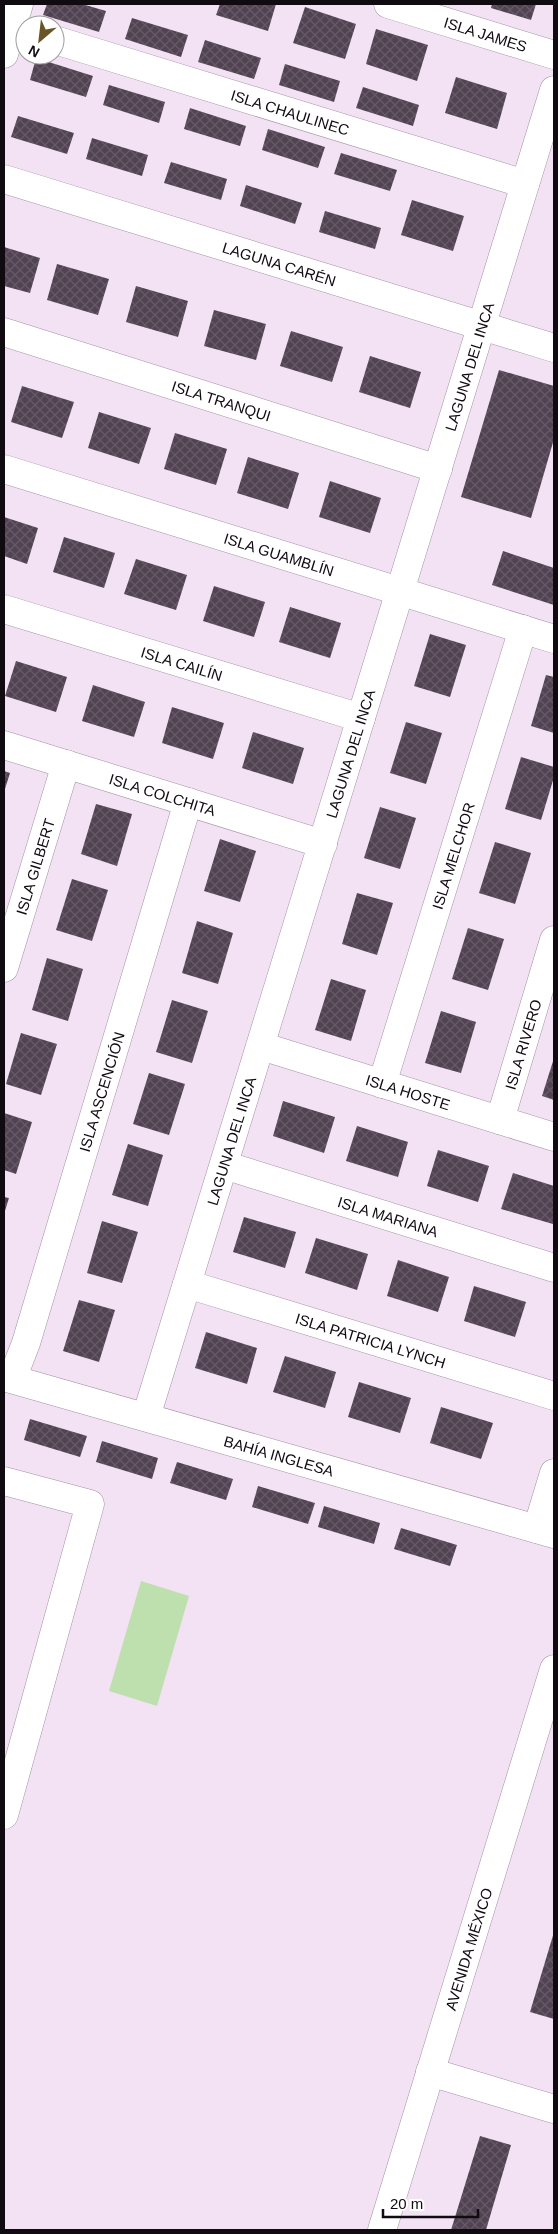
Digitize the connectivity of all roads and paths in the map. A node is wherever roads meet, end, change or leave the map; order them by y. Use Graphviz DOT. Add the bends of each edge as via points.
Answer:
graph roads {
  1 [pos="389,4"];
  2 [pos="15,21"];
  3 [pos="65,43"];
  4 [pos="4,54"];
  5 [pos="554,54"];
  6 [pos="554,90"];
  7 [pos="4,179"];
  8 [pos="525,184"];
  9 [pos="482,326"];
  10 [pos="4,332"];
  11 [pos="554,348"];
  12 [pos="4,469"];
  13 [pos="438,469"];
  14 [pos="400,592"];
  15 [pos="4,608"];
  16 [pos="523,629"];
  17 [pos="554,639"];
  18 [pos="361,718"];
  19 [pos="4,745"];
  20 [pos="66,764"];
  21 [pos="188,802"];
  22 [pos="322,844"];
  23 [pos="554,940"];
  24 [pos="4,968"];
  25 [pos="261,1046"];
  26 [pos="382,1084"];
  27 [pos="500,1120"];
  28 [pos="554,1136"];
  29 [pos="224,1165"];
  30 [pos="554,1268"];
  31 [pos="187,1284"];
  32 [pos="8,1378"];
  33 [pos="554,1396"];
  34 [pos="146,1417"];
  35 [pos="554,1473"];
  36 [pos="4,1481"];
  37 [pos="546,1532"];
  38 [pos="553,1676"];
  39 [pos="4,1815"];
  40 [pos="430,2072"];
  41 [pos="554,2109"];
  42 [pos="382,2230"];
  1 -- 5 [label="street, ISLA JAMES"];
  2 -- 4 [label="street"];
  3 -- 8 [label="street, ISLA CHAULINEC"];
  6 -- 8 [label="street, LAGUNA DEL INCA"];
  7 -- 9 [label="street, LAGUNA CARÉN"];
  8 -- 9 [label="street, LAGUNA DEL INCA"];
  9 -- 11 [label="street, LAGUNA CARÉN"];
  9 -- 13 [label="street, LAGUNA DEL INCA"];
  10 -- 13 [label="street, ISLA TRANQUI"];
  12 -- 14 [label="street, ISLA GUAMBLÍN"];
  13 -- 14 [label="street, LAGUNA DEL INCA"];
  14 -- 16 [label="street, ISLA GUAMBLÍN"];
  14 -- 18 [label="street, LAGUNA DEL INCA"];
  15 -- 18 [label="street, ISLA CAILÍN"];
  16 -- 17 [label="street, ISLA GUAMBLÍN"];
  16 -- 26 [label="street, ISLA MELCHOR"];
  18 -- 22 [label="street, LAGUNA DEL INCA"];
  19 -- 20 [label="street, ISLA COLCHITA"];
  20 -- 21 [label="street, ISLA COLCHITA"];
  20 -- 24 [label="street, ISLA GILBERT"];
  21 -- 22 [label="street, ISLA COLCHITA"];
  21 -- 32 [label="street, ISLA ASCENCIÓN" via="26,1343"];
  22 -- 25 [label="street, LAGUNA DEL INCA"];
  23 -- 27 [label="street, ISLA RIVERO"];
  25 -- 26 [label="street, ISLA HOSTE"];
  25 -- 29 [label="street, LAGUNA DEL INCA"];
  26 -- 27 [label="street, ISLA HOSTE"];
  27 -- 28 [label="street, ISLA HOSTE"];
  29 -- 30 [label="street, ISLA MARIANA"];
  29 -- 31 [label="street, LAGUNA DEL INCA"];
  31 -- 33 [label="street, ISLA PATRICIA LYNCH"];
  31 -- 34 [label="street, LAGUNA DEL INCA"];
  32 -- 34 [label="street, BAHÍA INGLESA"];
  34 -- 37 [label="street, BAHÍA INGLESA"];
  35 -- 37 [label="street"];
  36 -- 39 [label="street" via="90,1504"];
  38 -- 40 [label="street, AVENIDA MÉXICO"];
  40 -- 41 [label="street"];
  40 -- 42 [label="street, AVENIDA MÉXICO"];
}
